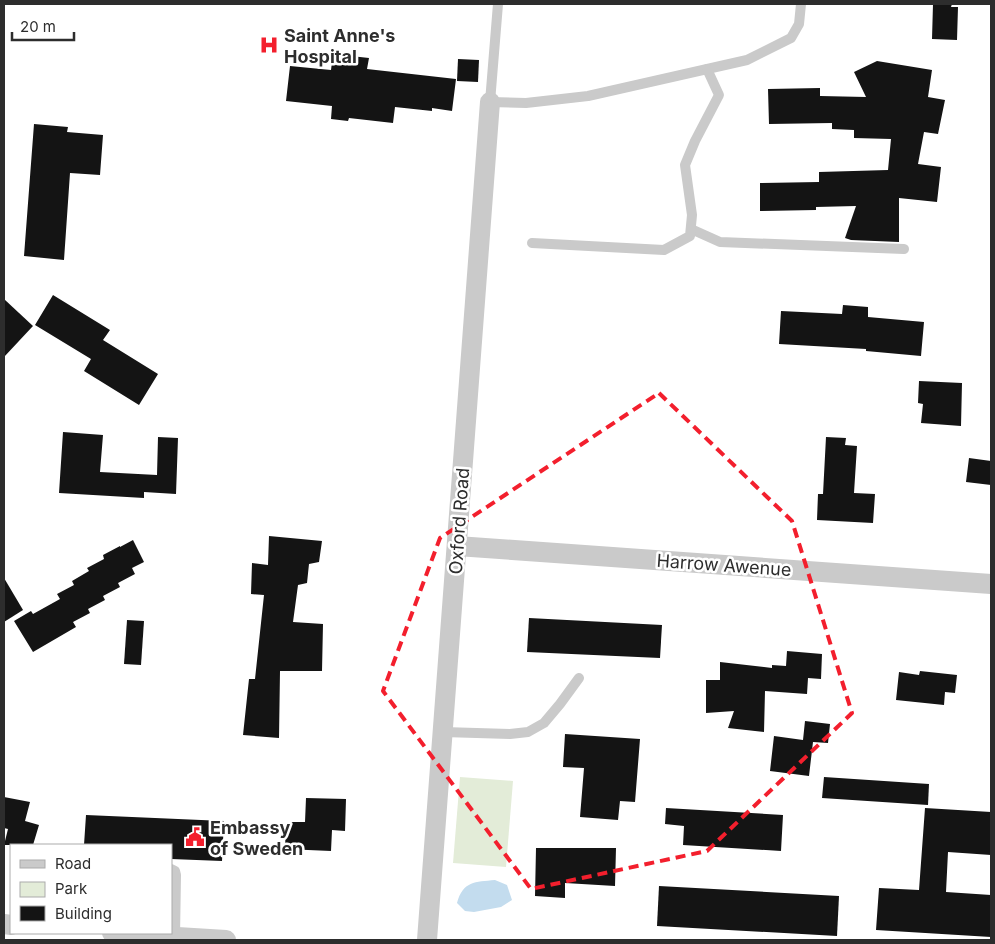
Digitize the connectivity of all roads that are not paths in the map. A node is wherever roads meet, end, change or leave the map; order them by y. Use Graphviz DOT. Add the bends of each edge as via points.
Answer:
graph roads {
  1 [pos="498,4"];
  2 [pos="801,4"];
  3 [pos="707,69"];
  4 [pos="490,102"];
  5 [pos="691,229"];
  6 [pos="532,244"];
  7 [pos="904,249"];
  8 [pos="457,546"];
  9 [pos="991,584"];
  10 [pos="579,678"];
  11 [pos="443,732"];
  12 [pos="172,870"];
  13 [pos="128,934"];
  14 [pos="175,937"];
  15 [pos="226,940"];
  16 [pos="428,940"];
  1 -- 4 [label="lane"];
  2 -- 3 [label="lane" via="799,24 791,38 747,60"];
  3 -- 4 [label="lane" via="588,96 526,103"];
  3 -- 5 [label="lane" via="719,95 685,165"];
  4 -- 8 [label="street, Oxford Road"];
  5 -- 6 [label="lane" via="690,236 664,250"];
  5 -- 7 [label="lane" via="720,242"];
  8 -- 9 [label="street, Harrow Awenue"];
  8 -- 11 [label="street, Oxford Road"];
  10 -- 11 [label="lane" via="544,723 528,732"];
  11 -- 16 [label="street, Oxford Road"];
  12 -- 14 [label="lane" via="176,875"];
  13 -- 14 [label="street"];
  14 -- 15 [label="street"];
}
